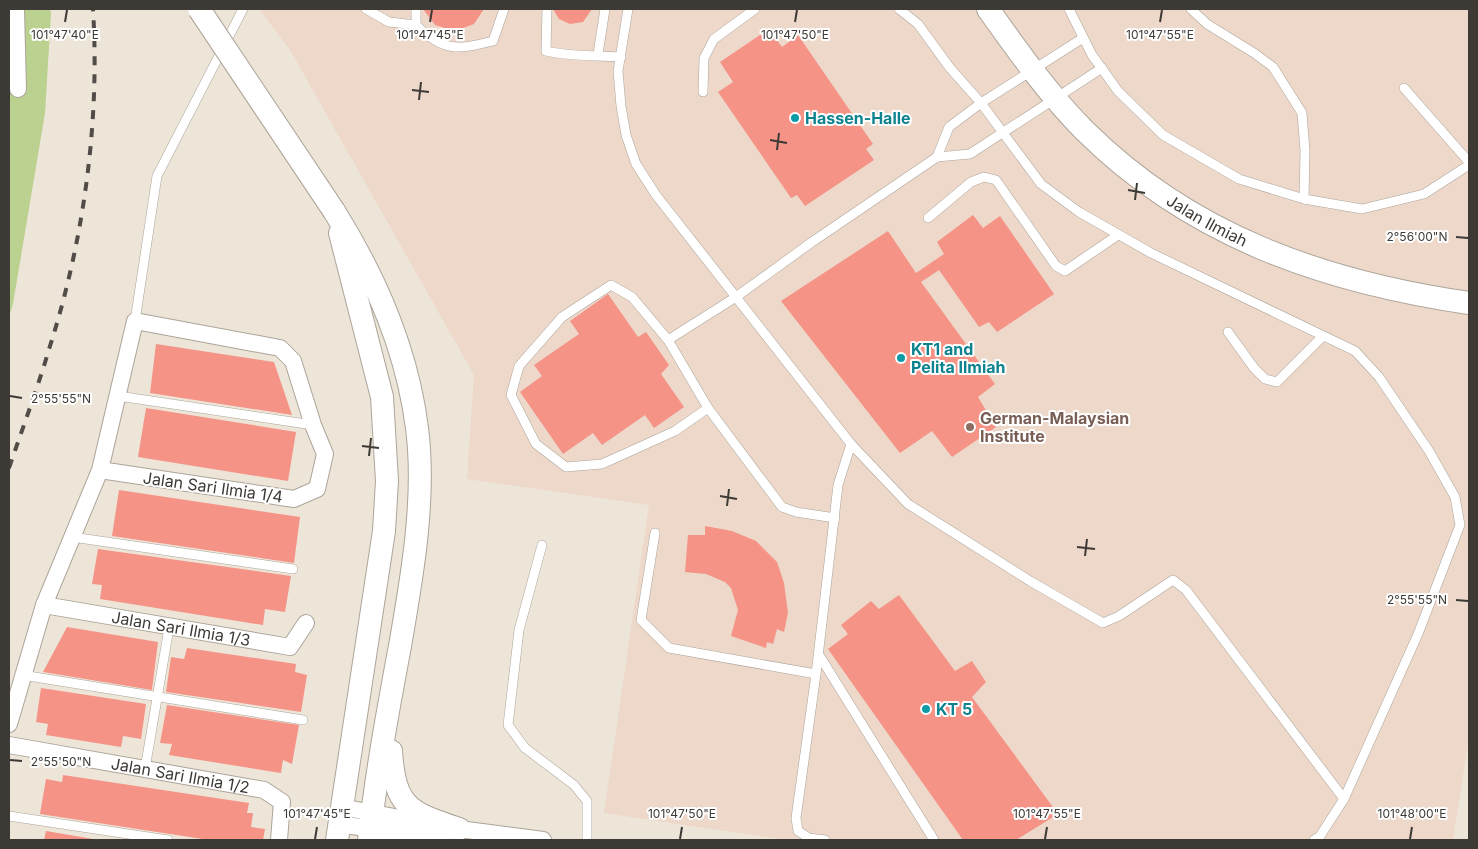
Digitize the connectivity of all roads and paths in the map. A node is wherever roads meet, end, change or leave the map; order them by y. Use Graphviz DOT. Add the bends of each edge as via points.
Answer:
graph roads {
  1 [pos="16,9"];
  2 [pos="199,9"];
  3 [pos="243,9"];
  4 [pos="366,9"];
  5 [pos="416,9"];
  6 [pos="504,9"];
  7 [pos="546,9"];
  8 [pos="605,9"];
  9 [pos="628,9"];
  10 [pos="755,9"];
  11 [pos="899,9"];
  12 [pos="988,9"];
  13 [pos="1068,9"];
  14 [pos="1191,9"];
  15 [pos="416,26"];
  16 [pos="1083,38"];
  17 [pos="598,54"];
  18 [pos="621,57"];
  19 [pos="1102,68"];
  20 [pos="1032,70"];
  21 [pos="1404,88"];
  22 [pos="18,89"];
  23 [pos="703,92"];
  24 [pos="1055,99"];
  25 [pos="981,103"];
  26 [pos="1003,132"];
  27 [pos="937,156"];
  28 [pos="1469,164"];
  29 [pos="1304,199"];
  30 [pos="334,211"];
  31 [pos="928,218"];
  32 [pos="1118,235"];
  33 [pos="736,297"];
  34 [pos="1469,303"];
  35 [pos="135,321"];
  36 [pos="1228,332"];
  37 [pos="1323,336"];
  38 [pos="668,340"];
  39 [pos="118,396"];
  40 [pos="708,408"];
  41 [pos="312,425"];
  42 [pos="851,444"];
  43 [pos="100,470"];
  44 [pos="835,518"];
  45 [pos="655,533"];
  46 [pos="72,537"];
  47 [pos="542,545"];
  48 [pos="293,569"];
  49 [pos="44,605"];
  50 [pos="306,623"];
  51 [pos="169,628"];
  52 [pos="819,655"];
  53 [pos="816,674"];
  54 [pos="22,675"];
  55 [pos="159,697"];
  56 [pos="388,710"];
  57 [pos="303,720"];
  58 [pos="9,724"];
  59 [pos="9,744"];
  60 [pos="145,769"];
  61 [pos="1344,800"];
  62 [pos="9,816"];
  63 [pos="339,824"];
  64 [pos="371,827"];
  65 [pos="450,836"];
  66 [pos="168,840"];
  67 [pos="279,840"];
  68 [pos="390,840"];
  69 [pos="543,840"];
  70 [pos="587,840"];
  71 [pos="825,840"];
  72 [pos="934,840"];
  73 [pos="1314,840"];
  1 -- 22 [label="street"];
  2 -- 30 [label="street, bridge"];
  3 -- 35 [label="lane" via="156,176"];
  4 -- 15 [label="lane" via="389,22"];
  5 -- 15 [label="lane"];
  6 -- 15 [label="lane" via="493,41 462,49 432,42"];
  7 -- 17 [label="lane" via="546,51 586,58"];
  8 -- 17 [label="lane"];
  9 -- 18 [label="lane"];
  10 -- 23 [label="lane" via="714,39 704,58"];
  11 -- 25 [label="lane" via="918,24"];
  12 -- 20 [label="street, Jalan Ilmiah"];
  13 -- 16 [label="lane"];
  14 -- 29 [label="lane" via="1207,24 1273,68 1302,113"];
  16 -- 19 [label="lane"];
  16 -- 20 [label="lane"];
  17 -- 18 [label="lane"];
  18 -- 33 [label="lane" via="618,71 621,106 636,164 656,195"];
  19 -- 24 [label="lane"];
  19 -- 29 [label="lane" via="1118,91 1164,136 1239,179"];
  20 -- 24 [label="street, Jalan Ilmiah"];
  20 -- 25 [label="lane"];
  21 -- 28 [label="lane"];
  24 -- 26 [label="lane"];
  24 -- 34 [label="street, Jalan Ilmiah" via="1128,170 1172,202 1231,236 1360,282"];
  25 -- 26 [label="lane"];
  25 -- 27 [label="lane" via="949,127"];
  26 -- 27 [label="lane" via="970,154"];
  26 -- 32 [label="lane" via="1041,184"];
  27 -- 33 [label="lane"];
  28 -- 29 [label="lane" via="1424,194 1362,209"];
  30 -- 56 [label="street" via="360,253 388,311 407,375 417,429 414,563"];
  30 -- 63 [label="street" via="382,396 387,481 382,541"];
  31 -- 32 [label="lane" via="971,182 984,177 996,180 1056,266 1065,272"];
  32 -- 37 [label="lane"];
  33 -- 38 [label="lane"];
  33 -- 42 [label="lane"];
  35 -- 39 [label="street"];
  35 -- 41 [label="street" via="280,348 293,361"];
  36 -- 37 [label="lane" via="1254,368 1265,379 1277,382"];
  37 -- 61 [label="lane" via="1355,352 1379,377 1455,497 1460,525 1418,634"];
  38 -- 40 [label="lane"];
  38 -- 40 [label="lane" via="632,297 611,285 562,317 520,366 511,396 536,444 566,467 602,464 675,431"];
  39 -- 41 [label="lane"];
  39 -- 43 [label="street"];
  40 -- 44 [label="lane" via="782,507"];
  41 -- 43 [label="street, Jalan Sari Ilmia 1/4" via="325,454 317,489 294,499"];
  42 -- 44 [label="lane" via="838,485"];
  42 -- 61 [label="lane" via="908,504 1103,623 1173,580 1186,590"];
  43 -- 46 [label="street"];
  44 -- 52 [label="lane"];
  45 -- 53 [label="lane" via="641,620 669,648"];
  46 -- 48 [label="lane"];
  46 -- 49 [label="street"];
  47 -- 70 [label="lane" via="519,630 508,725 525,748 574,785 587,801"];
  49 -- 51 [label="street, Jalan Sari Ilmia 1/3"];
  49 -- 54 [label="street"];
  50 -- 51 [label="street, Jalan Sari Ilmia 1/3" via="290,647"];
  51 -- 55 [label="lane"];
  52 -- 53 [label="lane"];
  52 -- 72 [label="lane"];
  53 -- 71 [label="lane" via="796,818 798,832 809,838"];
  54 -- 55 [label="lane"];
  54 -- 58 [label="street"];
  55 -- 57 [label="lane"];
  55 -- 60 [label="lane"];
  56 -- 64 [label="street"];
  56 -- 65 [label="street" via="393,779 400,795 410,808 435,821"];
  59 -- 60 [label="street, Jalan Sari Ilmia 1/2"];
  60 -- 67 [label="street, Jalan Sari Ilmia 1/2" via="264,790 282,802"];
  61 -- 73 [label="lane"];
  62 -- 66 [label="lane"];
  63 -- 64 [label="street"];
  64 -- 65 [label="street"];
  65 -- 68 [label="street"];
  65 -- 69 [label="street"];
}
